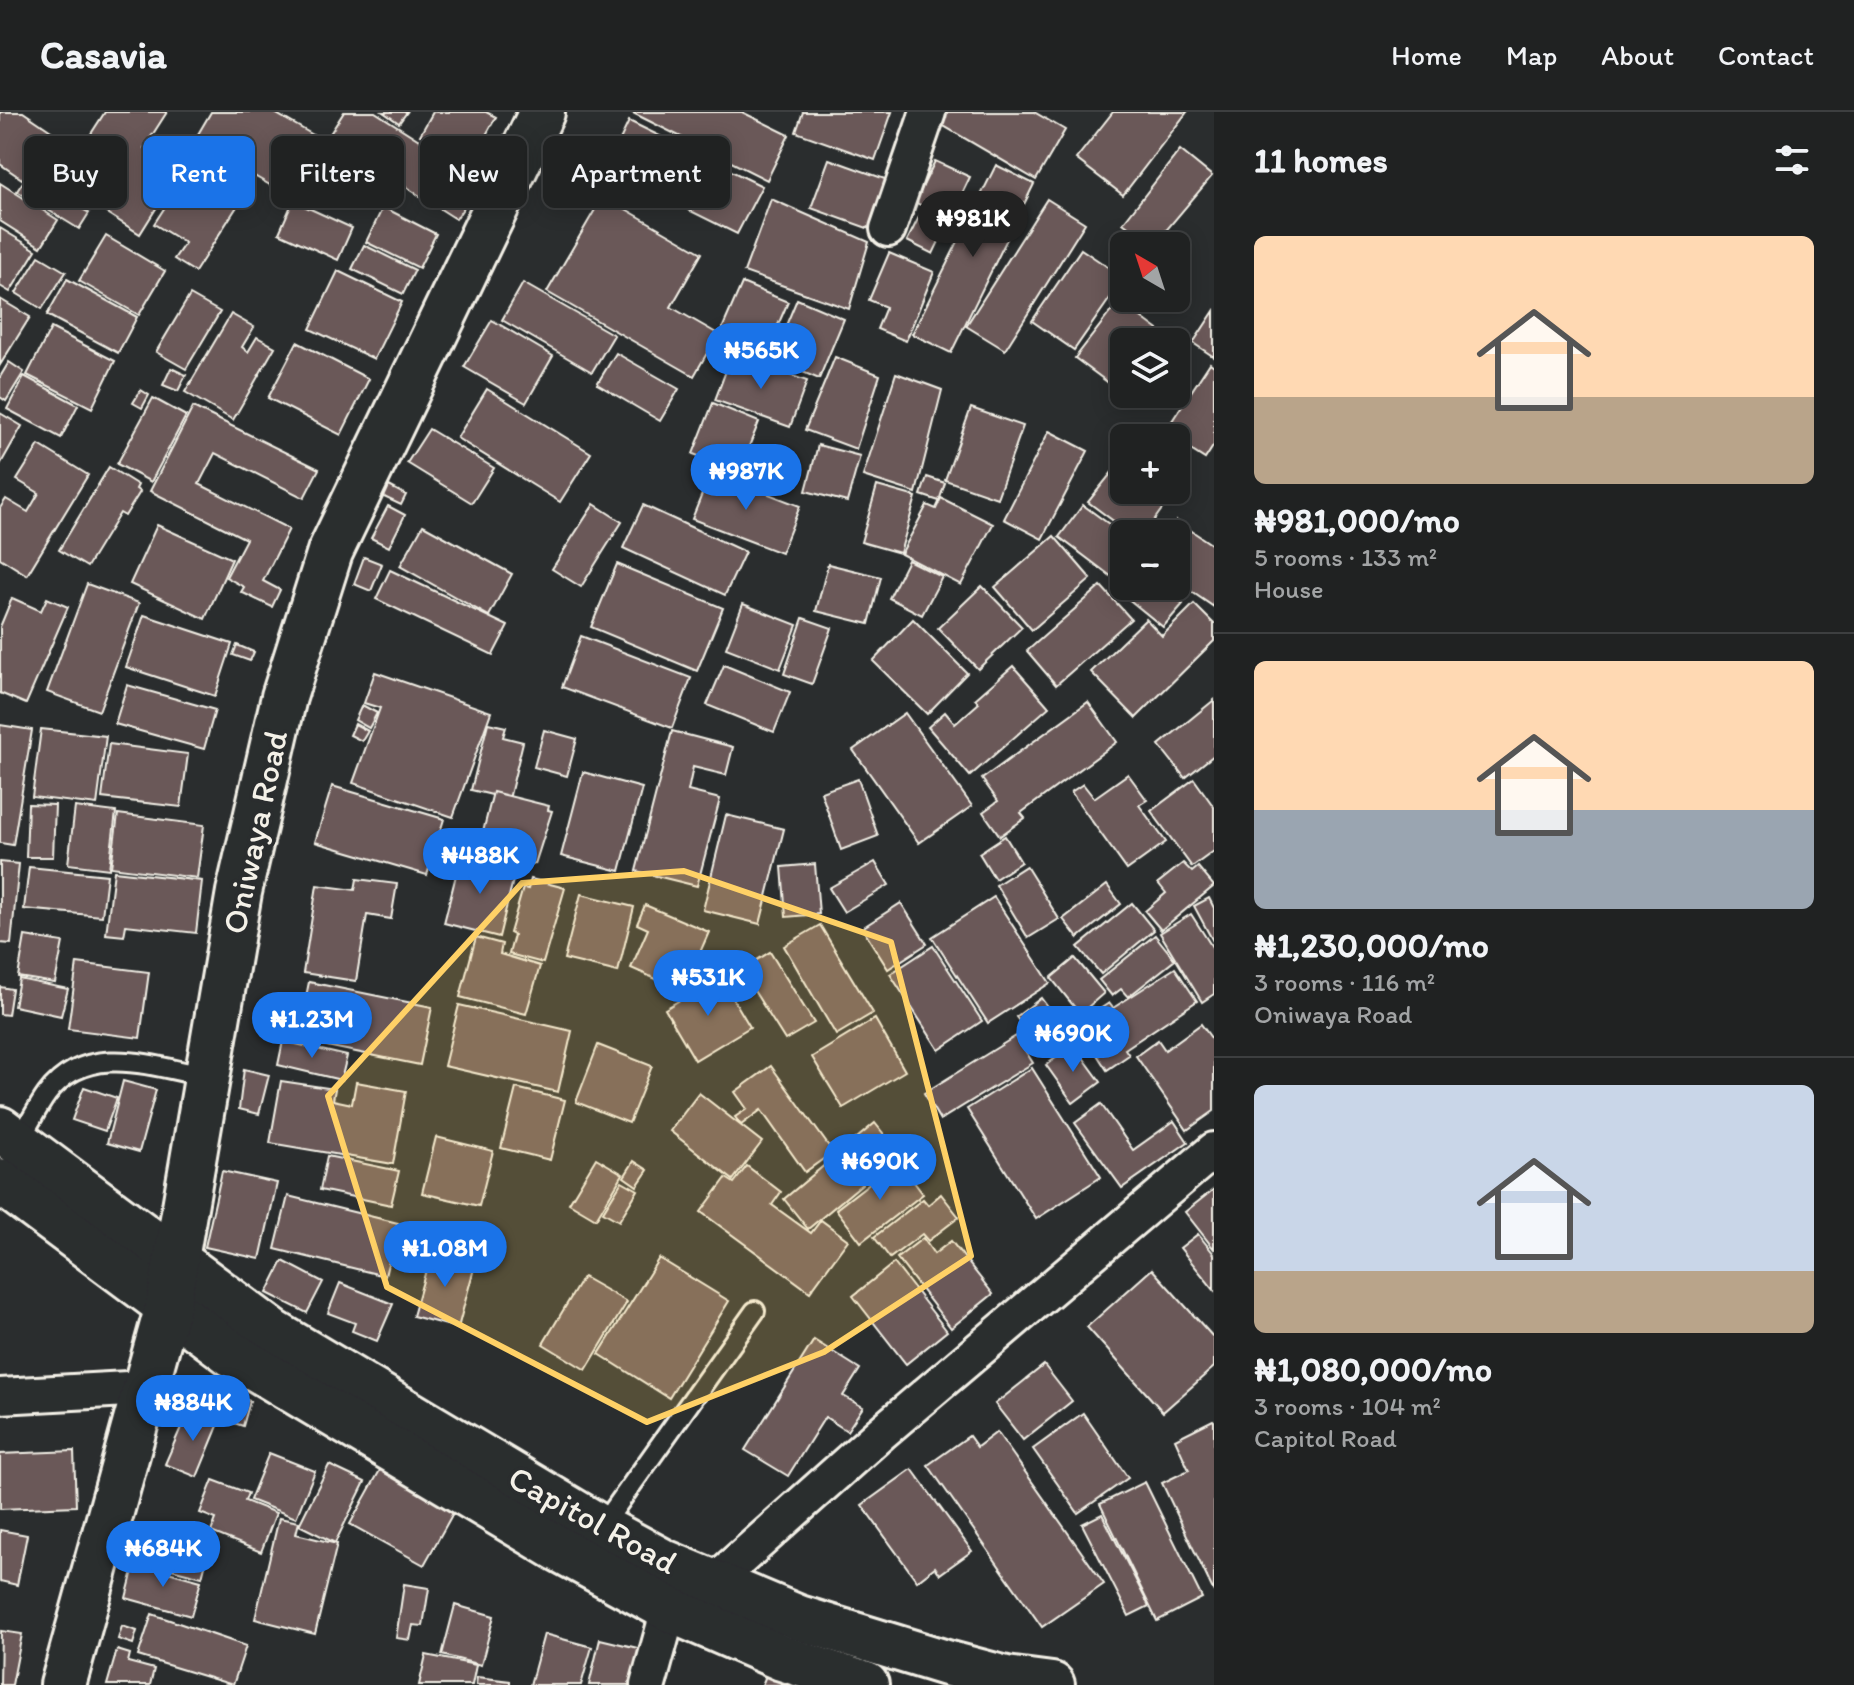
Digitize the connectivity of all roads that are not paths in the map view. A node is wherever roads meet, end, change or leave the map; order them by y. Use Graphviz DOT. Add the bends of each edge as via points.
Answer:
graph roads {
  1 [pos="542,112"];
  2 [pos="928,112"];
  3 [pos="888,229"];
  4 [pos="207,1077"];
  5 [pos="1214,1150"];
  6 [pos="6,1151"];
  7 [pos="176,1261"];
  8 [pos="168,1306"];
  9 [pos="755,1311"];
  10 [pos="146,1388"];
  11 [pos="0,1396"];
  12 [pos="601,1528"];
  13 [pos="712,1584"];
  14 [pos="669,1609"];
  15 [pos="63,1685"];
  16 [pos="648,1685"];
  17 [pos="866,1685"];
  18 [pos="1052,1685"];
  1 -- 4 [label="main road, Oniwaya Road" via="330,552 281,712 239,892"];
  2 -- 3 [label="street"];
  4 -- 6 [label="lane" via="129,1062 86,1063 66,1074"];
  4 -- 7 [label="main road, Oniwaya Road"];
  5 -- 13 [label="street"];
  6 -- 7 [label="main road, Capitol Road"];
  6 -- 8 [label="main road, Capitol Road"];
  7 -- 8 [label="main road, Oniwaya Road"];
  7 -- 12 [label="main road, Capitol Road" via="274,1333"];
  8 -- 10 [label="main road, Oniwaya Road"];
  8 -- 14 [label="main road, Capitol Road" via="232,1354 369,1437"];
  9 -- 12 [label="lane"];
  10 -- 11 [label="street"];
  10 -- 15 [label="main road, Oniwaya Road"];
  12 -- 13 [label="main road, Capitol Road"];
  13 -- 18 [label="main road, Capitol Road" via="799,1618 946,1663"];
  14 -- 16 [label="street"];
  14 -- 17 [label="main road, Capitol Road" via="782,1658"];
}
